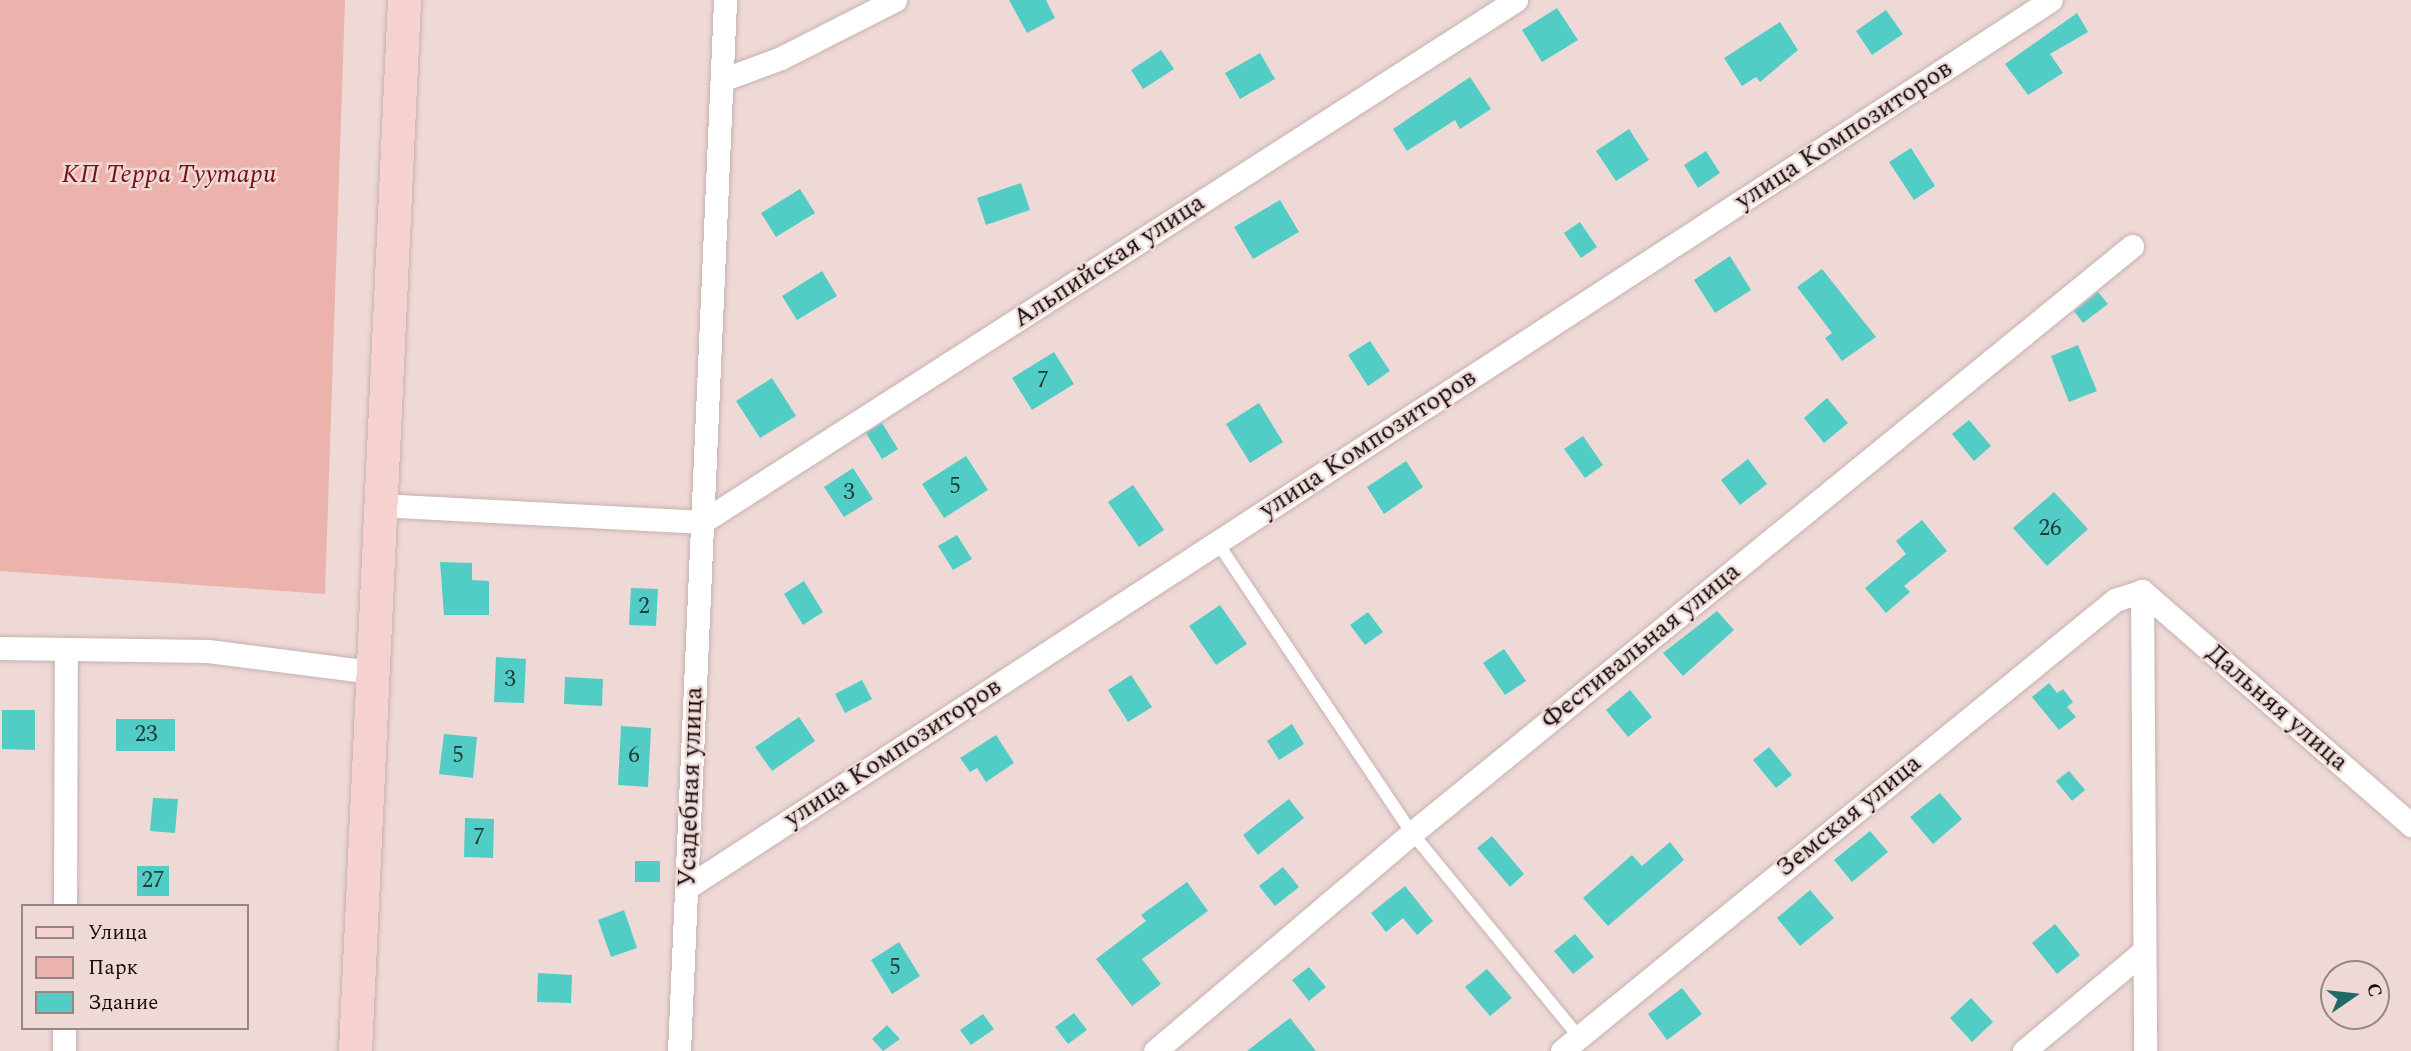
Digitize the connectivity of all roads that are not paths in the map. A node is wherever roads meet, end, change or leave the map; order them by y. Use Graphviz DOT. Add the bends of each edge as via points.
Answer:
graph roads {
  1 [pos="404,0"];
  2 [pos="725,0"];
  3 [pos="895,0"];
  4 [pos="1516,0"];
  5 [pos="2051,0"];
  6 [pos="722,80"];
  7 [pos="2132,246"];
  8 [pos="381,505"];
  9 [pos="702,522"];
  10 [pos="1217,542"];
  11 [pos="2142,591"];
  12 [pos="0,648"];
  13 [pos="66,649"];
  14 [pos="373,671"];
  15 [pos="2411,825"];
  16 [pos="1412,833"];
  17 [pos="686,888"];
  18 [pos="65,904"];
  19 [pos="2144,951"];
  20 [pos="64,1030"];
  21 [pos="1570,1044"];
  22 [pos="64,1051"];
  23 [pos="355,1051"];
  24 [pos="679,1051"];
  25 [pos="1155,1051"];
  26 [pos="2024,1051"];
  27 [pos="2145,1051"];
  1 -- 8 [label="street"];
  2 -- 6 [label="street, Усадебная улица"];
  3 -- 6 [label="street" via="781,58"];
  4 -- 9 [label="street, Альпийская улица"];
  5 -- 10 [label="street, улица Композиторов"];
  6 -- 9 [label="street, Усадебная улица"];
  7 -- 16 [label="street, Фестивальная улица"];
  8 -- 9 [label="street"];
  8 -- 14 [label="street"];
  9 -- 17 [label="street, Усадебная улица"];
  10 -- 16 [label="lane"];
  10 -- 17 [label="street, улица Композиторов"];
  11 -- 15 [label="street, Дальняя улица"];
  11 -- 19 [label="street"];
  11 -- 21 [label="street, Земская улица" via="2115,600"];
  12 -- 13 [label="street"];
  13 -- 14 [label="street" via="208,651"];
  13 -- 18 [label="street"];
  14 -- 23 [label="street"];
  16 -- 21 [label="lane"];
  16 -- 25 [label="street, Фестивальная улица"];
  17 -- 24 [label="street, Усадебная улица"];
  19 -- 26 [label="street"];
  19 -- 27 [label="street"];
  20 -- 22 [label="street"];
}
